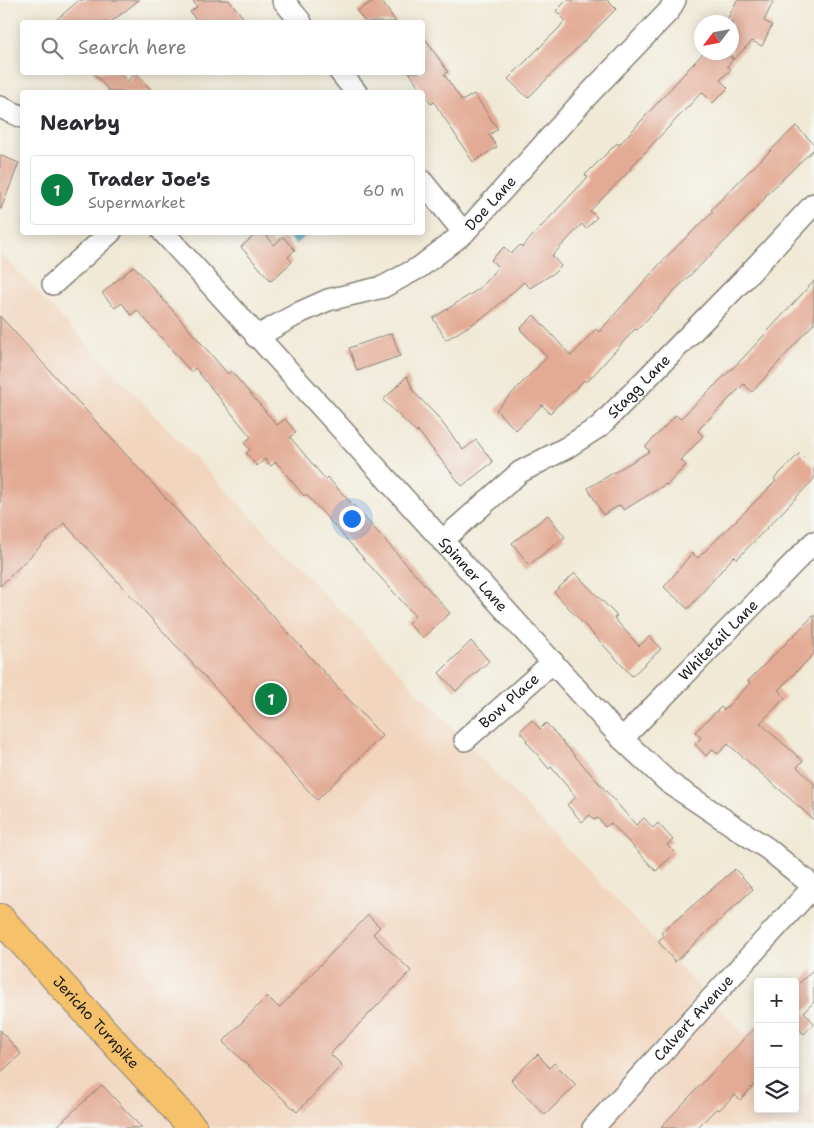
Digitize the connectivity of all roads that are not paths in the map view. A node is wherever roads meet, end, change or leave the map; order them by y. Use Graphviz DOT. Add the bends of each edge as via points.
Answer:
graph roads {
  1 [pos="283,0"];
  2 [pos="675,0"];
  3 [pos="299,20"];
  4 [pos="342,75"];
  5 [pos="354,90"];
  6 [pos="0,108"];
  7 [pos="20,117"];
  8 [pos="425,186"];
  9 [pos="814,204"];
  10 [pos="464,233"];
  11 [pos="108,235"];
  12 [pos="166,235"];
  13 [pos="53,284"];
  14 [pos="256,337"];
  15 [pos="442,540"];
  16 [pos="814,542"];
  17 [pos="553,662"];
  18 [pos="622,739"];
  19 [pos="465,740"];
  20 [pos="814,886"];
  21 [pos="0,918"];
  22 [pos="193,1128"];
  23 [pos="593,1128"];
  1 -- 3 [label="street"];
  2 -- 10 [label="street, Doe Lane" via="669,11 588,95"];
  4 -- 5 [label="street"];
  6 -- 7 [label="street"];
  8 -- 10 [label="street"];
  9 -- 15 [label="street, Stagg Lane" via="600,426 520,472"];
  10 -- 14 [label="street, Doe Lane" via="420,268 383,287 328,300"];
  11 -- 13 [label="street"];
  12 -- 14 [label="street, Spinner Lane"];
  14 -- 15 [label="street, Spinner Lane"];
  15 -- 17 [label="street, Spinner Lane"];
  16 -- 18 [label="street, Whitetail Lane"];
  17 -- 18 [label="street, Spinner Lane"];
  17 -- 19 [label="street, Bow Place"];
  18 -- 20 [label="street, Spinner Lane" via="668,782 768,849"];
  20 -- 23 [label="street, Calvert Avenue"];
  21 -- 22 [label="main road, Jericho Turnpike"];
}
